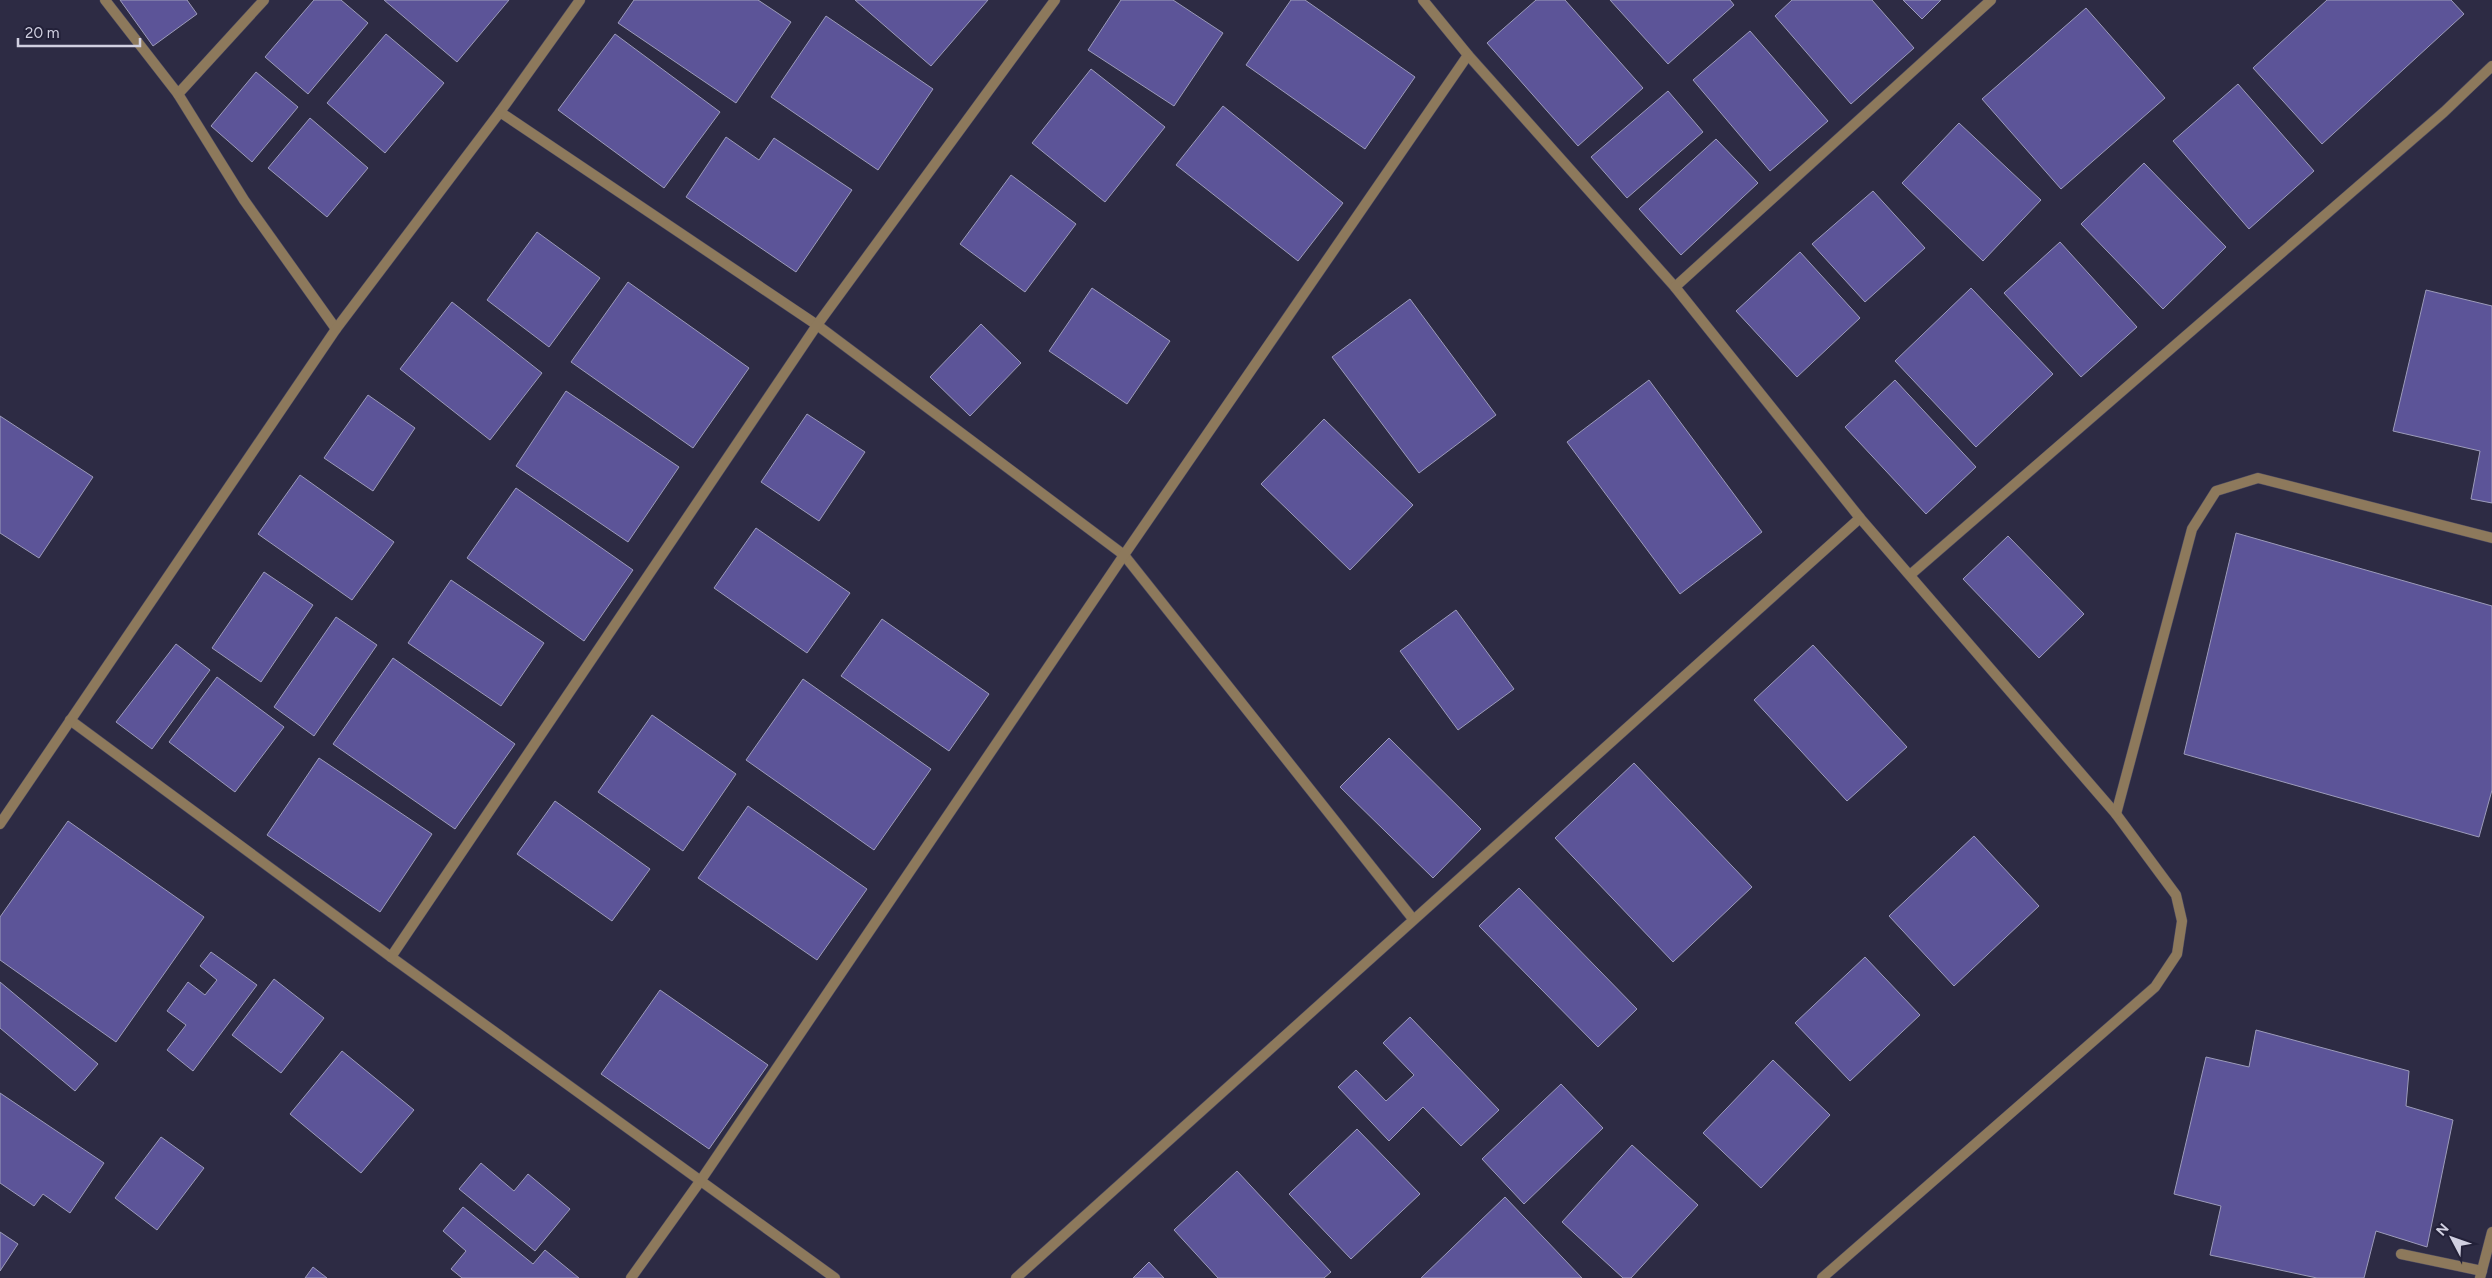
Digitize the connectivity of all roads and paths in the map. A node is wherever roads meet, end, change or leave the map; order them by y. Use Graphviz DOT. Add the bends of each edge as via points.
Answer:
graph roads {
  1 [pos="106,0"];
  2 [pos="264,0"];
  3 [pos="580,0"];
  4 [pos="1055,0"];
  5 [pos="1991,0"];
  6 [pos="1427,1"];
  7 [pos="1468,55"];
  8 [pos="2492,66"];
  9 [pos="178,94"];
  10 [pos="500,112"];
  11 [pos="1675,287"];
  12 [pos="817,326"];
  13 [pos="336,329"];
  14 [pos="1860,518"];
  15 [pos="2492,538"];
  16 [pos="1124,555"];
  17 [pos="1910,575"];
  18 [pos="70,720"];
  19 [pos="2116,814"];
  20 [pos="0,824"];
  21 [pos="1413,919"];
  22 [pos="391,957"];
  23 [pos="701,1180"];
  24 [pos="2492,1232"];
  25 [pos="2401,1254"];
  26 [pos="2481,1274"];
  27 [pos="631,1278"];
  28 [pos="835,1278"];
  29 [pos="1016,1278"];
  30 [pos="1822,1278"];
  1 -- 9 [label="street"];
  2 -- 9 [label="street"];
  3 -- 10 [label="street"];
  4 -- 12 [label="street"];
  5 -- 11 [label="street"];
  6 -- 7 [label="street"];
  7 -- 11 [label="street"];
  7 -- 16 [label="street"];
  8 -- 17 [label="street" via="2444,112"];
  9 -- 13 [label="street" via="244,200"];
  10 -- 12 [label="street"];
  10 -- 13 [label="street"];
  11 -- 14 [label="street"];
  12 -- 16 [label="street"];
  12 -- 22 [label="street"];
  13 -- 18 [label="street"];
  14 -- 17 [label="street"];
  14 -- 21 [label="street"];
  15 -- 19 [label="street" via="2258,478 2216,490 2192,529"];
  16 -- 21 [label="street"];
  16 -- 23 [label="street"];
  17 -- 19 [label="street"];
  18 -- 20 [label="street"];
  18 -- 22 [label="street"];
  19 -- 30 [label="street" via="2176,895 2182,921 2177,954 2155,987"];
  21 -- 29 [label="street"];
  22 -- 23 [label="street"];
  23 -- 27 [label="street"];
  23 -- 28 [label="street"];
  24 -- 26 [label="street"];
  25 -- 26 [label="street"];
}
